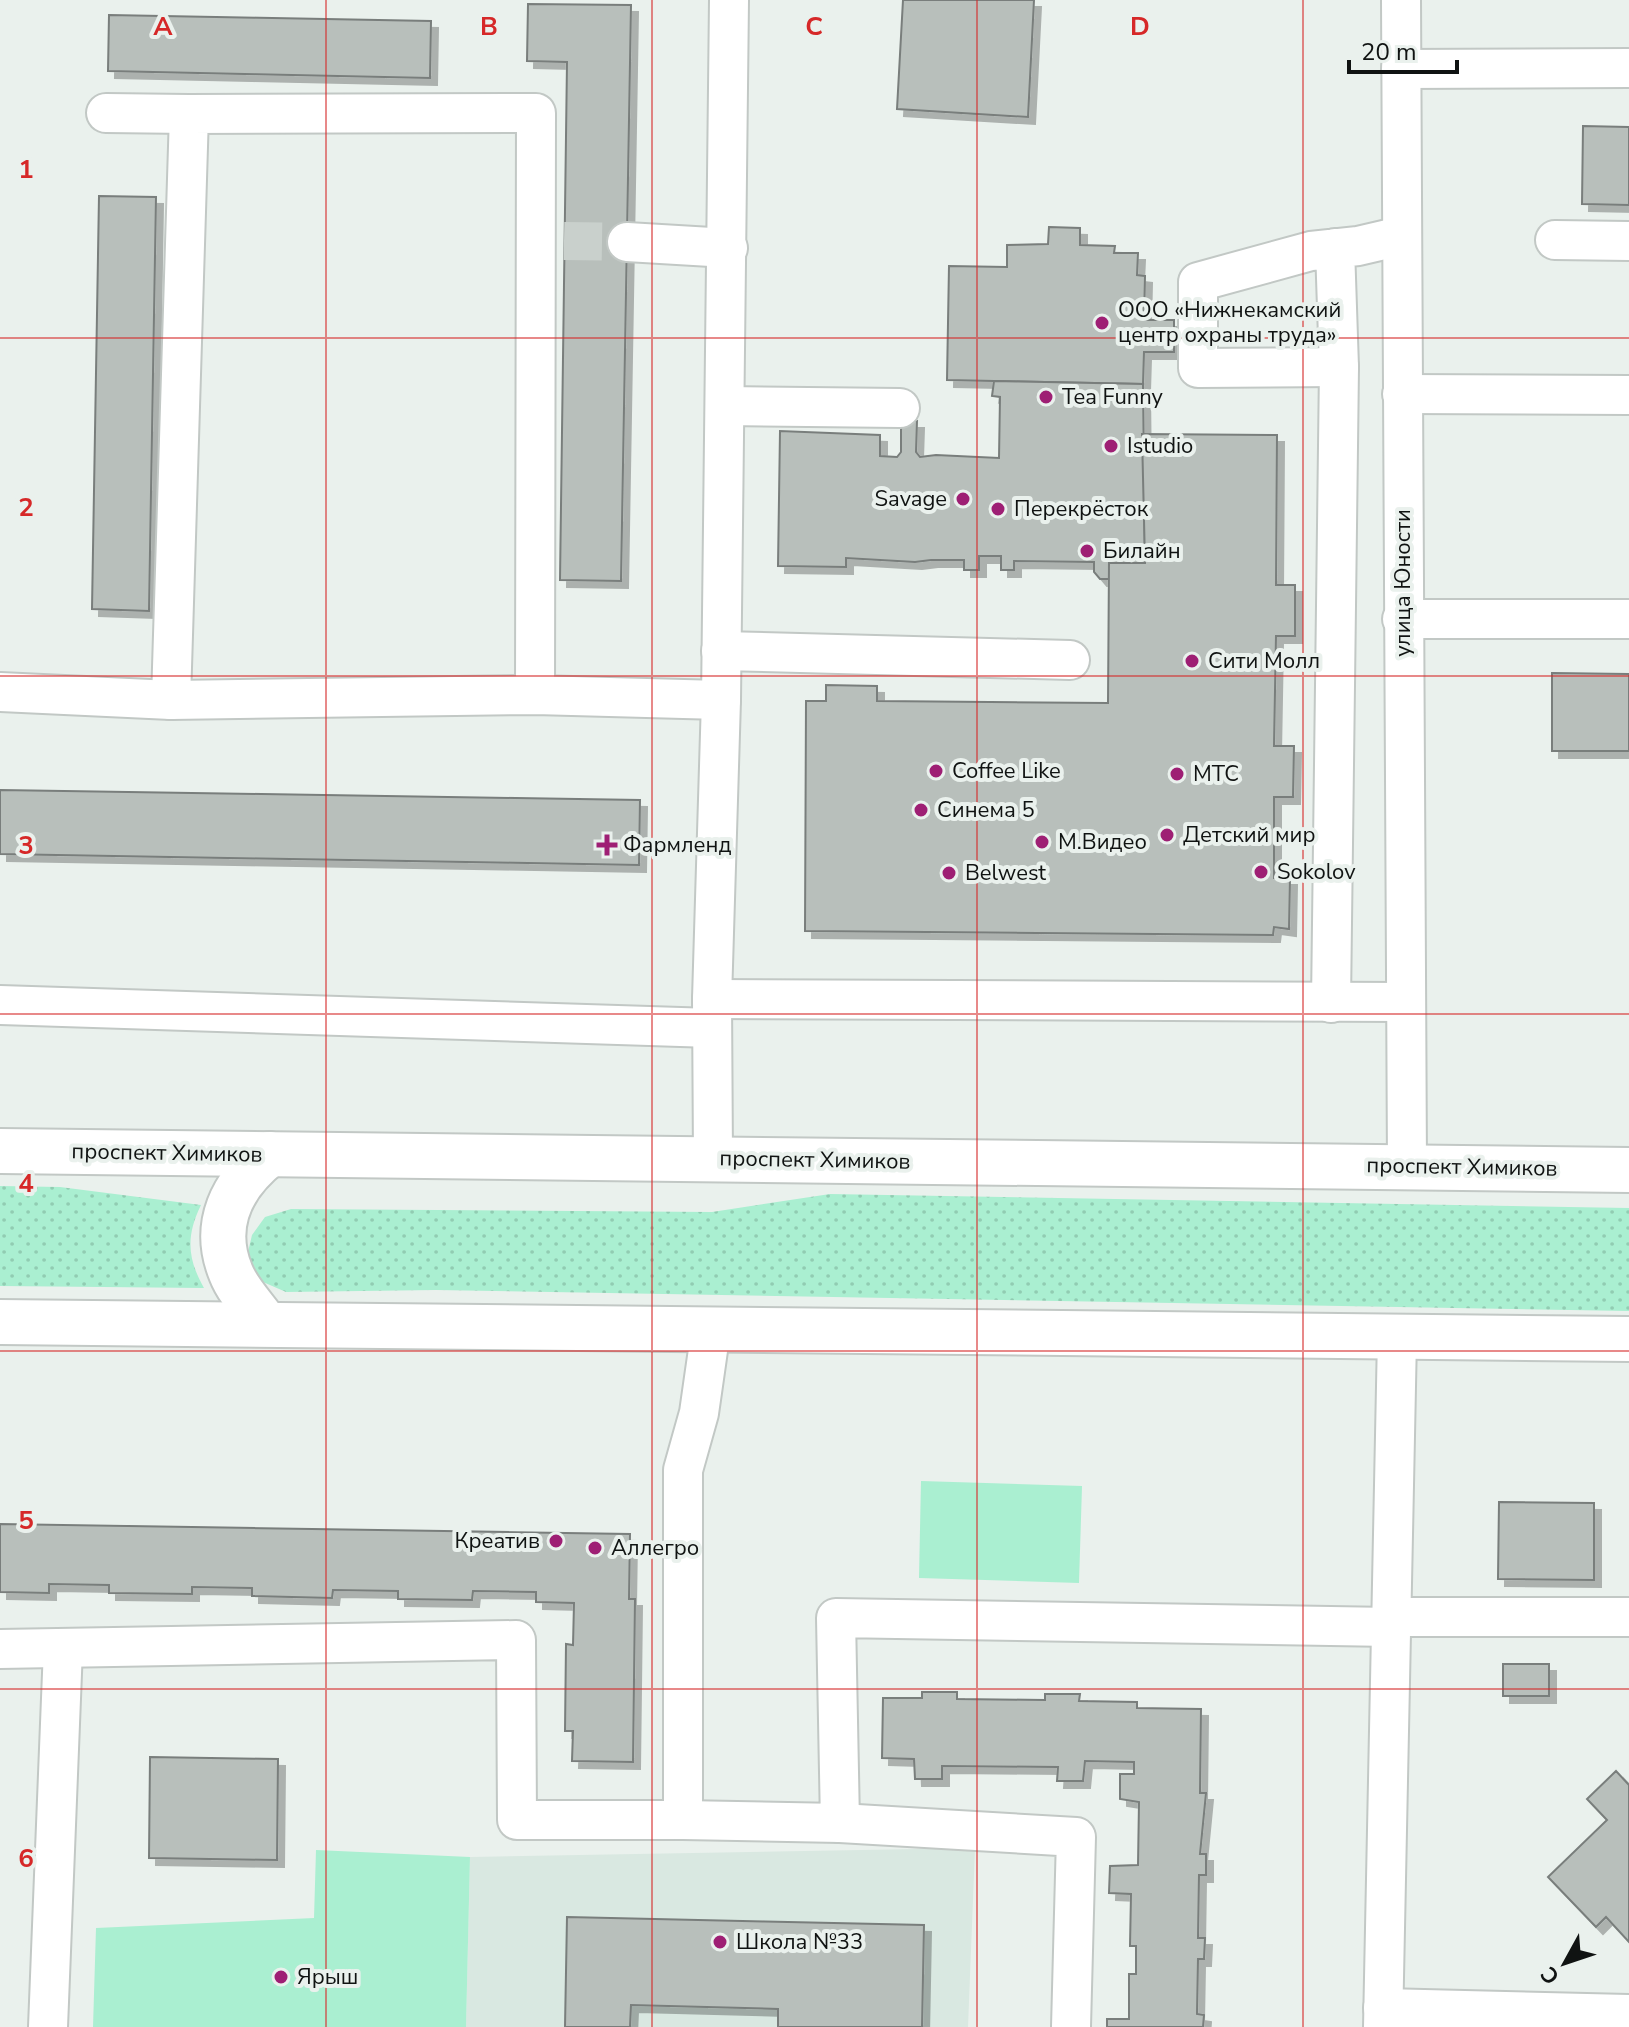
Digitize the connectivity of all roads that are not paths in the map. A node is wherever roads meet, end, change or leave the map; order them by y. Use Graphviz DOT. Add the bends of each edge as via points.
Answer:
graph roads {
  1 [pos="729,0"];
  2 [pos="1401,0"];
  3 [pos="1629,68"];
  4 [pos="1401,69"];
  5 [pos="106,113"];
  6 [pos="189,114"];
  7 [pos="1401,236"];
  8 [pos="1555,240"];
  9 [pos="1629,241"];
  10 [pos="627,242"];
  11 [pos="728,248"];
  12 [pos="1335,248"];
  13 [pos="1339,367"];
  14 [pos="1402,394"];
  15 [pos="1629,395"];
  16 [pos="726,406"];
  17 [pos="900,408"];
  18 [pos="1402,619"];
  19 [pos="1629,619"];
  20 [pos="721,651"];
  21 [pos="1070,660"];
  22 [pos="0,692"];
  23 [pos="535,695"];
  24 [pos="171,700"];
  25 [pos="721,700"];
  26 [pos="1406,1002"];
  27 [pos="1331,1003"];
  28 [pos="0,1005"];
  29 [pos="712,1014"];
  30 [pos="0,1151"];
  31 [pos="270,1154"];
  32 [pos="713,1159"];
  33 [pos="1407,1166"];
  34 [pos="1629,1170"];
  35 [pos="0,1322"];
  36 [pos="266,1324"];
  37 [pos="711,1329"];
  38 [pos="1397,1337"];
  39 [pos="1629,1339"];
  40 [pos="1629,1617"];
  41 [pos="1391,1622"];
  42 [pos="63,1648"];
  43 [pos="0,1649"];
  44 [pos="683,1820"];
  45 [pos="840,1823"];
  46 [pos="1629,2014"];
  47 [pos="1383,2017"];
  48 [pos="1536,2019"];
  49 [pos="48,2027"];
  50 [pos="1071,2027"];
  1 -- 11 [label="street"];
  2 -- 4 [label="street, улица Юности"];
  3 -- 4 [label="street"];
  4 -- 7 [label="street, улица Юности"];
  5 -- 6 [label="street"];
  6 -- 23 [label="street" via="536,113 550,240"];
  6 -- 24 [label="street"];
  7 -- 12 [label="street"];
  7 -- 14 [label="street, улица Юности"];
  8 -- 9 [label="street"];
  10 -- 11 [label="street"];
  11 -- 16 [label="street"];
  12 -- 13 [label="street"];
  12 -- 13 [label="street" via="1198,282 1198,368"];
  13 -- 27 [label="street"];
  14 -- 15 [label="street"];
  14 -- 18 [label="street, улица Юности"];
  16 -- 17 [label="street"];
  16 -- 20 [label="street"];
  18 -- 19 [label="street"];
  18 -- 26 [label="street, улица Юности"];
  20 -- 21 [label="street"];
  20 -- 25 [label="street"];
  22 -- 24 [label="street"];
  23 -- 24 [label="street"];
  23 -- 25 [label="street"];
  25 -- 29 [label="street"];
  26 -- 27 [label="street"];
  26 -- 33 [label="street, улица Юности"];
  27 -- 29 [label="street"];
  28 -- 29 [label="street"];
  29 -- 32 [label="street"];
  30 -- 31 [label="main road, проспект Химиков"];
  31 -- 32 [label="main road, проспект Химиков"];
  31 -- 36 [label="main road" via="240,1180 226,1215 223,1245 231,1275"];
  32 -- 33 [label="main road, проспект Химиков"];
  33 -- 34 [label="main road, проспект Химиков"];
  35 -- 36 [label="main road"];
  36 -- 37 [label="main road"];
  37 -- 38 [label="main road"];
  37 -- 44 [label="street" via="699,1413 683,1470"];
  38 -- 39 [label="main road"];
  38 -- 41 [label="street"];
  40 -- 41 [label="street"];
  41 -- 45 [label="street" via="836,1618"];
  41 -- 47 [label="street"];
  42 -- 43 [label="street"];
  42 -- 44 [label="street" via="516,1640 517,1820"];
  42 -- 49 [label="street"];
  44 -- 45 [label="street"];
  45 -- 50 [label="street" via="1076,1837"];
  46 -- 48 [label="street"];
  47 -- 48 [label="street"];
}
